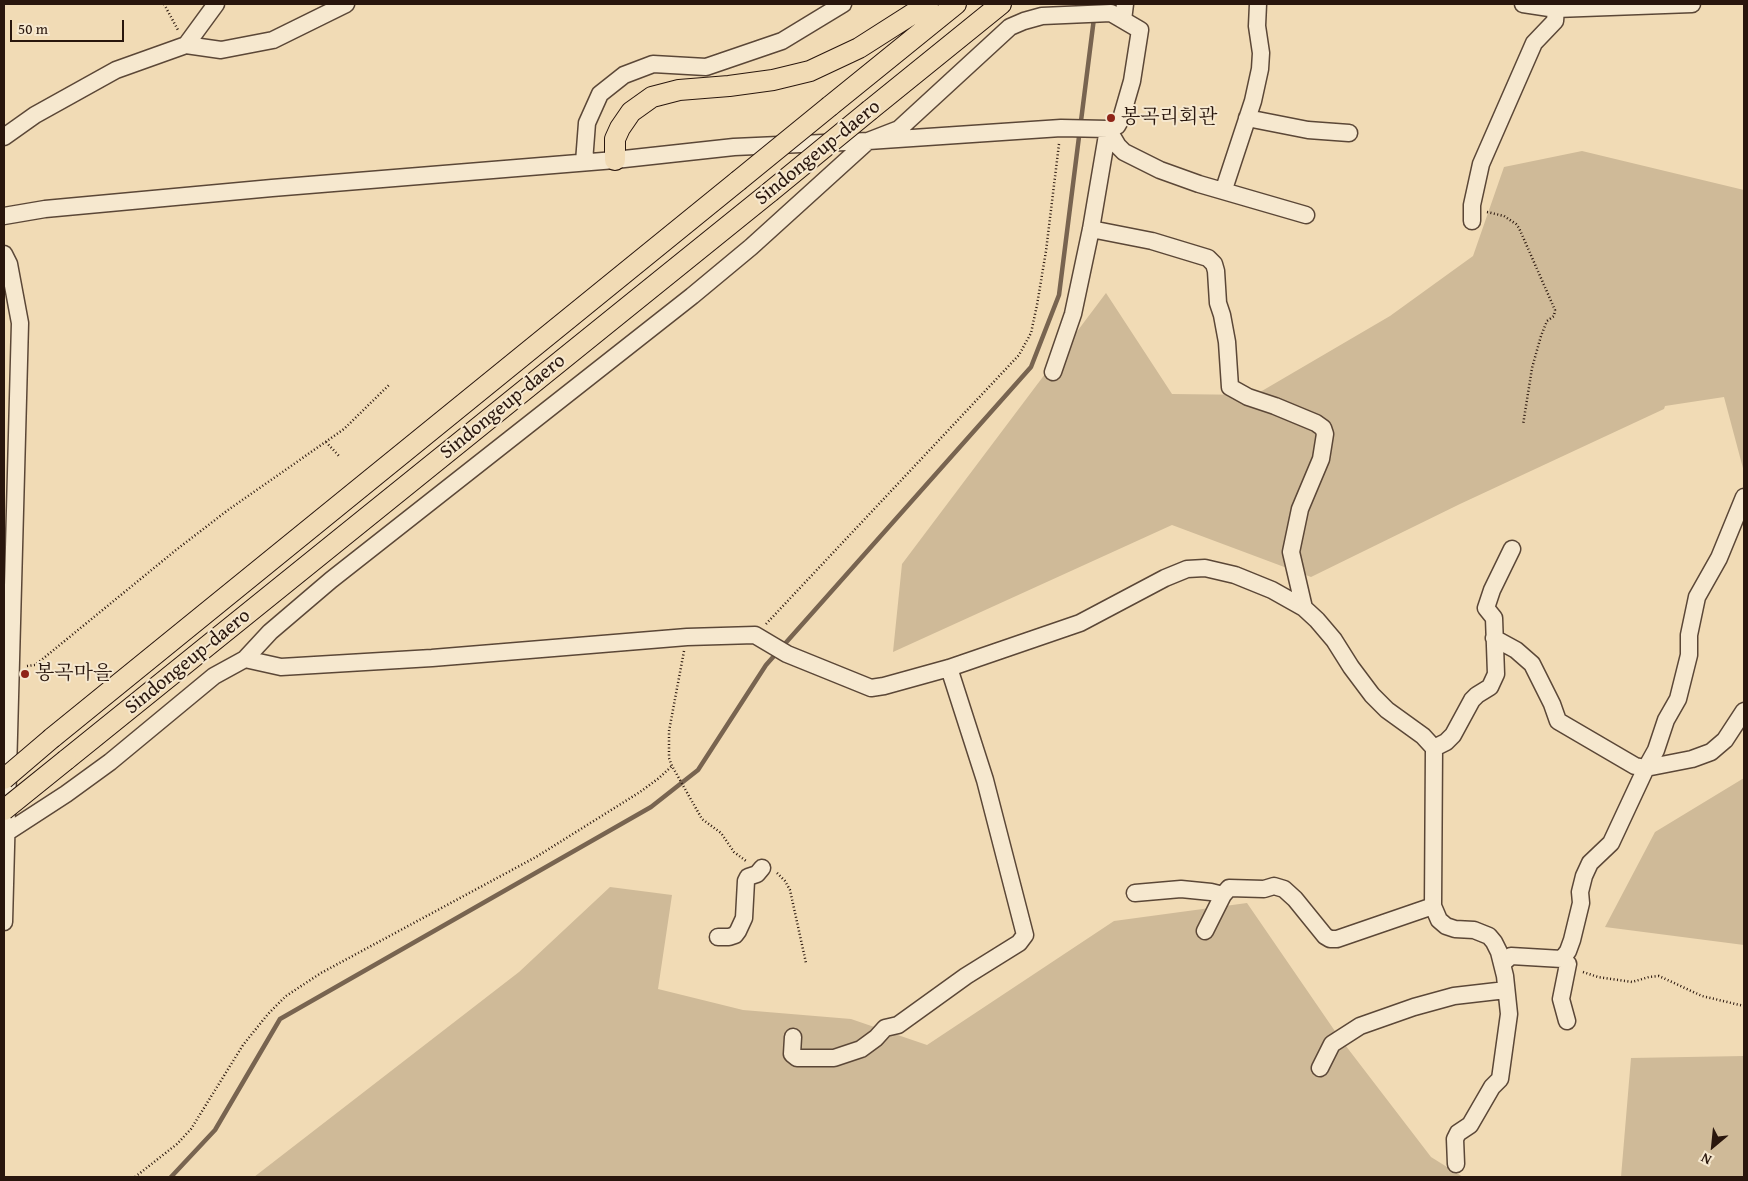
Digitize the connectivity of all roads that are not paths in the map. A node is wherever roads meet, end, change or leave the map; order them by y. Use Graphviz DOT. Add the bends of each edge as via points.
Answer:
graph roads {
  1 [pos="216,4"];
  2 [pos="346,4"];
  3 [pos="843,4"];
  4 [pos="928,4"];
  5 [pos="956,4"];
  6 [pos="1258,4"];
  7 [pos="1523,4"];
  8 [pos="1692,4"];
  9 [pos="1000,8"];
  10 [pos="1556,10"];
  11 [pos="1120,12"];
  12 [pos="1010,27"];
  13 [pos="186,45"];
  14 [pos="1247,118"];
  15 [pos="1103,129"];
  16 [pos="1349,133"];
  17 [pos="4,137"];
  18 [pos="868,142"];
  19 [pos="615,160"];
  20 [pos="584,162"];
  21 [pos="1224,190"];
  22 [pos="1472,213"];
  23 [pos="1306,215"];
  24 [pos="4,216"];
  25 [pos="1091,229"];
  26 [pos="4,254"];
  27 [pos="1053,372"];
  28 [pos="1744,497"];
  29 [pos="1512,548"];
  30 [pos="1304,608"];
  31 [pos="1494,638"];
  32 [pos="246,659"];
  33 [pos="949,668"];
  34 [pos="1744,711"];
  35 [pos="1434,748"];
  36 [pos="1646,768"];
  37 [pos="4,779"];
  38 [pos="4,810"];
  39 [pos="6,832"];
  40 [pos="762,868"];
  41 [pos="1135,893"];
  42 [pos="1223,895"];
  43 [pos="1433,906"];
  44 [pos="4,922"];
  45 [pos="1205,931"];
  46 [pos="718,937"];
  47 [pos="1565,961"];
  48 [pos="1502,963"];
  49 [pos="1506,990"];
  50 [pos="1568,1021"];
  51 [pos="793,1037"];
  52 [pos="1320,1068"];
  53 [pos="1456,1164"];
  1 -- 13 [label="street"];
  2 -- 13 [label="street" via="273,40 221,50"];
  3 -- 20 [label="street" via="782,41 715,64 654,64 624,75 600,94 587,123"];
  4 -- 19 [label="main road" via="859,48 810,70 773,80 679,90 652,97 632,112 620,128 615,139"];
  5 -- 37 [label="main road, Sindongeup-daero, bridge"];
  6 -- 14 [label="street" via="1260,69"];
  7 -- 10 [label="street"];
  8 -- 10 [label="street"];
  9 -- 12 [label="street"];
  9 -- 38 [label="main road, Sindongeup-daero, bridge"];
  10 -- 22 [label="street" via="1555,21 1534,43 1481,164"];
  11 -- 12 [label="street" via="1042,16"];
  11 -- 15 [label="street" via="1140,30 1139,42 1121,119 1117,126"];
  12 -- 18 [label="street" via="899,129"];
  13 -- 17 [label="street" via="116,70 35,114"];
  14 -- 16 [label="street" via="1308,130"];
  14 -- 21 [label="street"];
  15 -- 18 [label="street" via="1065,128"];
  15 -- 21 [label="street" via="1118,146 1137,159 1173,175"];
  15 -- 25 [label="street"];
  18 -- 19 [label="street" via="734,147"];
  18 -- 32 [label="street" via="692,296 330,580 270,632"];
  19 -- 20 [label="street"];
  20 -- 24 [label="street" via="45,209"];
  21 -- 23 [label="street"];
  25 -- 27 [label="street" via="1073,314"];
  25 -- 30 [label="street" via="1208,258 1216,271 1230,387 1323,428 1321,459 1300,509 1291,552"];
  26 -- 39 [label="street" via="9,264 20,323"];
  28 -- 36 [label="street" via="1719,558 1697,597 1689,635 1689,655 1678,699"];
  29 -- 31 [label="street" via="1486,608 1494,618"];
  30 -- 33 [label="street" via="1236,575 1205,568 1187,569 1080,623"];
  30 -- 35 [label="street" via="1334,640 1372,695"];
  31 -- 35 [label="street" via="1496,674 1490,687 1472,700 1453,735"];
  31 -- 36 [label="street" via="1516,650 1532,664 1558,721 1635,766"];
  32 -- 33 [label="street" via="281,667 687,637 759,638 787,654 871,688"];
  32 -- 39 [label="street" via="214,676 110,762"];
  33 -- 51 [label="street" via="985,780 1025,935 1019,943 898,1025 885,1028 861,1048 834,1058 797,1058 792,1054"];
  34 -- 36 [label="street" via="1726,740 1711,752 1692,760"];
  35 -- 43 [label="street"];
  36 -- 47 [label="street" via="1611,843 1590,863 1584,876 1581,903"];
  39 -- 44 [label="street"];
  40 -- 46 [label="street" via="746,881 742,925 735,935"];
  41 -- 42 [label="street" via="1181,889"];
  42 -- 43 [label="street" via="1229,888 1264,889 1274,886 1284,889 1330,940"];
  42 -- 45 [label="street"];
  43 -- 48 [label="street" via="1439,920 1446,926 1489,936"];
  47 -- 48 [label="street" via="1511,956"];
  47 -- 50 [label="street" via="1561,999"];
  48 -- 49 [label="street"];
  49 -- 52 [label="street" via="1454,996 1360,1026 1332,1044"];
  49 -- 53 [label="street" via="1509,1014 1500,1079 1470,1126 1458,1133 1455,1139"];
}
